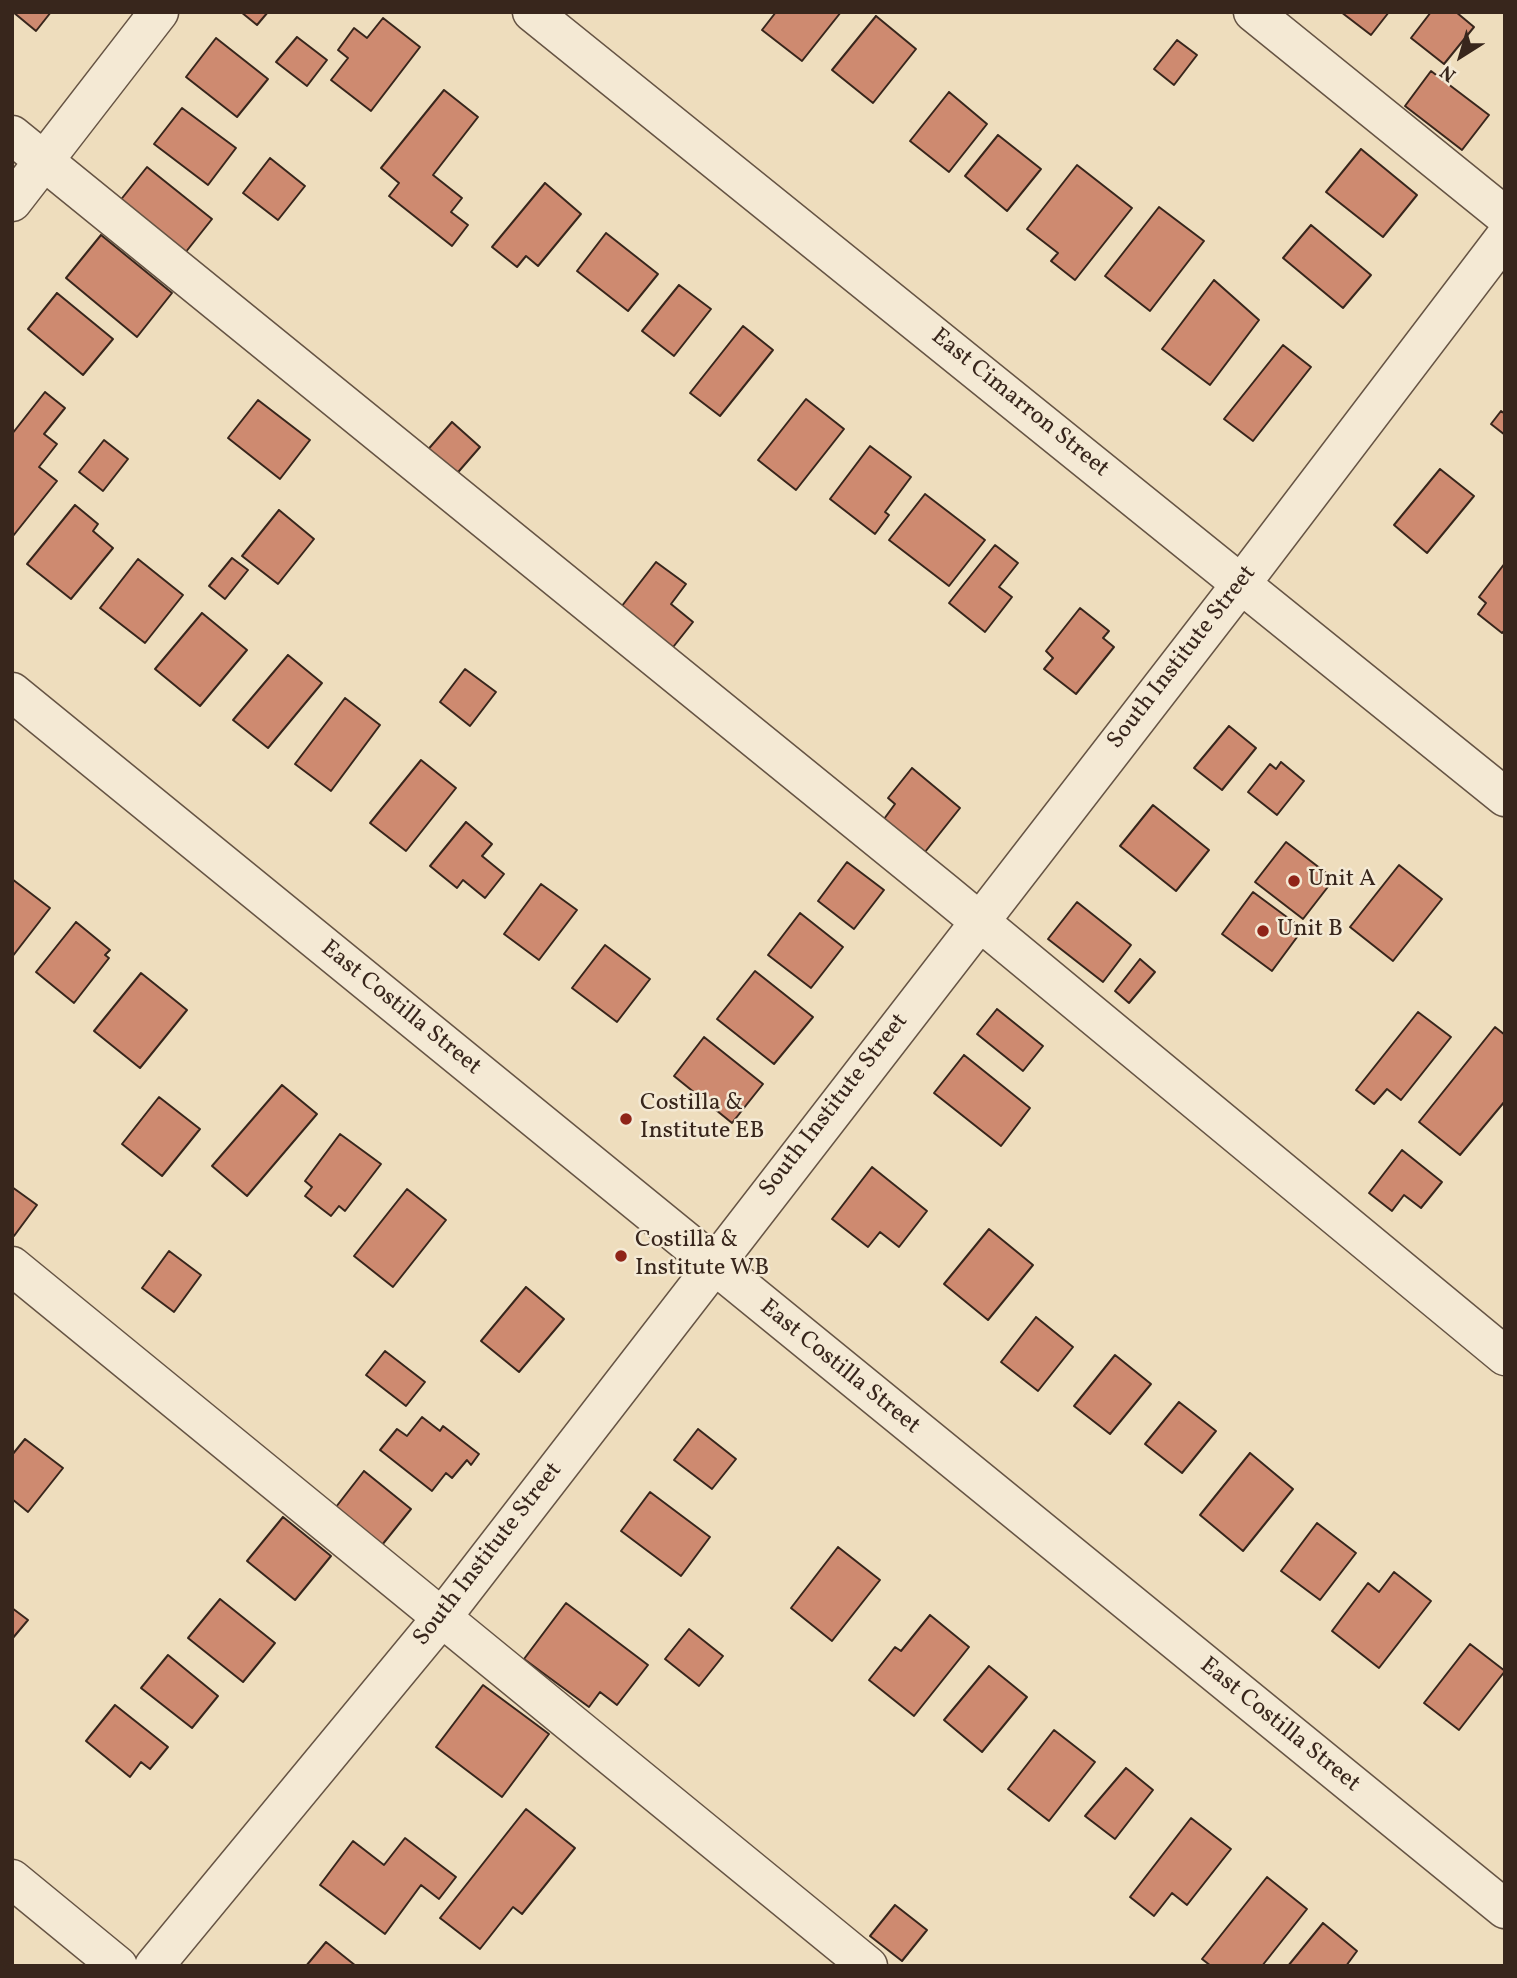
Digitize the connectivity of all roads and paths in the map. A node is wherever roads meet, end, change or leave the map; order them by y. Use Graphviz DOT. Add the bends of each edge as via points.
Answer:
graph roads {
  1 [pos="159,12"];
  2 [pos="532,12"];
  3 [pos="1253,12"];
  4 [pos="12,135"];
  5 [pos="44,161"];
  6 [pos="12,202"];
  7 [pos="1505,216"];
  8 [pos="1505,237"];
  9 [pos="1241,584"];
  10 [pos="12,692"];
  11 [pos="1505,797"];
  12 [pos="980,921"];
  13 [pos="712,1265"];
  14 [pos="12,1266"];
  15 [pos="1505,1356"];
  16 [pos="443,1616"];
  17 [pos="12,1879"];
  18 [pos="1505,1909"];
  19 [pos="118,1966"];
  20 [pos="154,1966"];
  21 [pos="868,1966"];
  1 -- 5 [label="street"];
  2 -- 9 [label="street, East Cimarron Street"];
  3 -- 7 [label="street"];
  4 -- 5 [label="street"];
  5 -- 6 [label="street"];
  5 -- 12 [label="street"];
  8 -- 9 [label="street, South Institute Street"];
  9 -- 11 [label="street, East Cimarron Street"];
  9 -- 12 [label="street, South Institute Street"];
  10 -- 13 [label="street, East Costilla Street"];
  12 -- 13 [label="street, South Institute Street"];
  12 -- 15 [label="street" via="1157,1054"];
  13 -- 16 [label="street, South Institute Street"];
  13 -- 18 [label="street, East Costilla Street"];
  14 -- 16 [label="street"];
  16 -- 20 [label="street, South Institute Street"];
  16 -- 21 [label="street"];
  17 -- 19 [label="street"];
}
